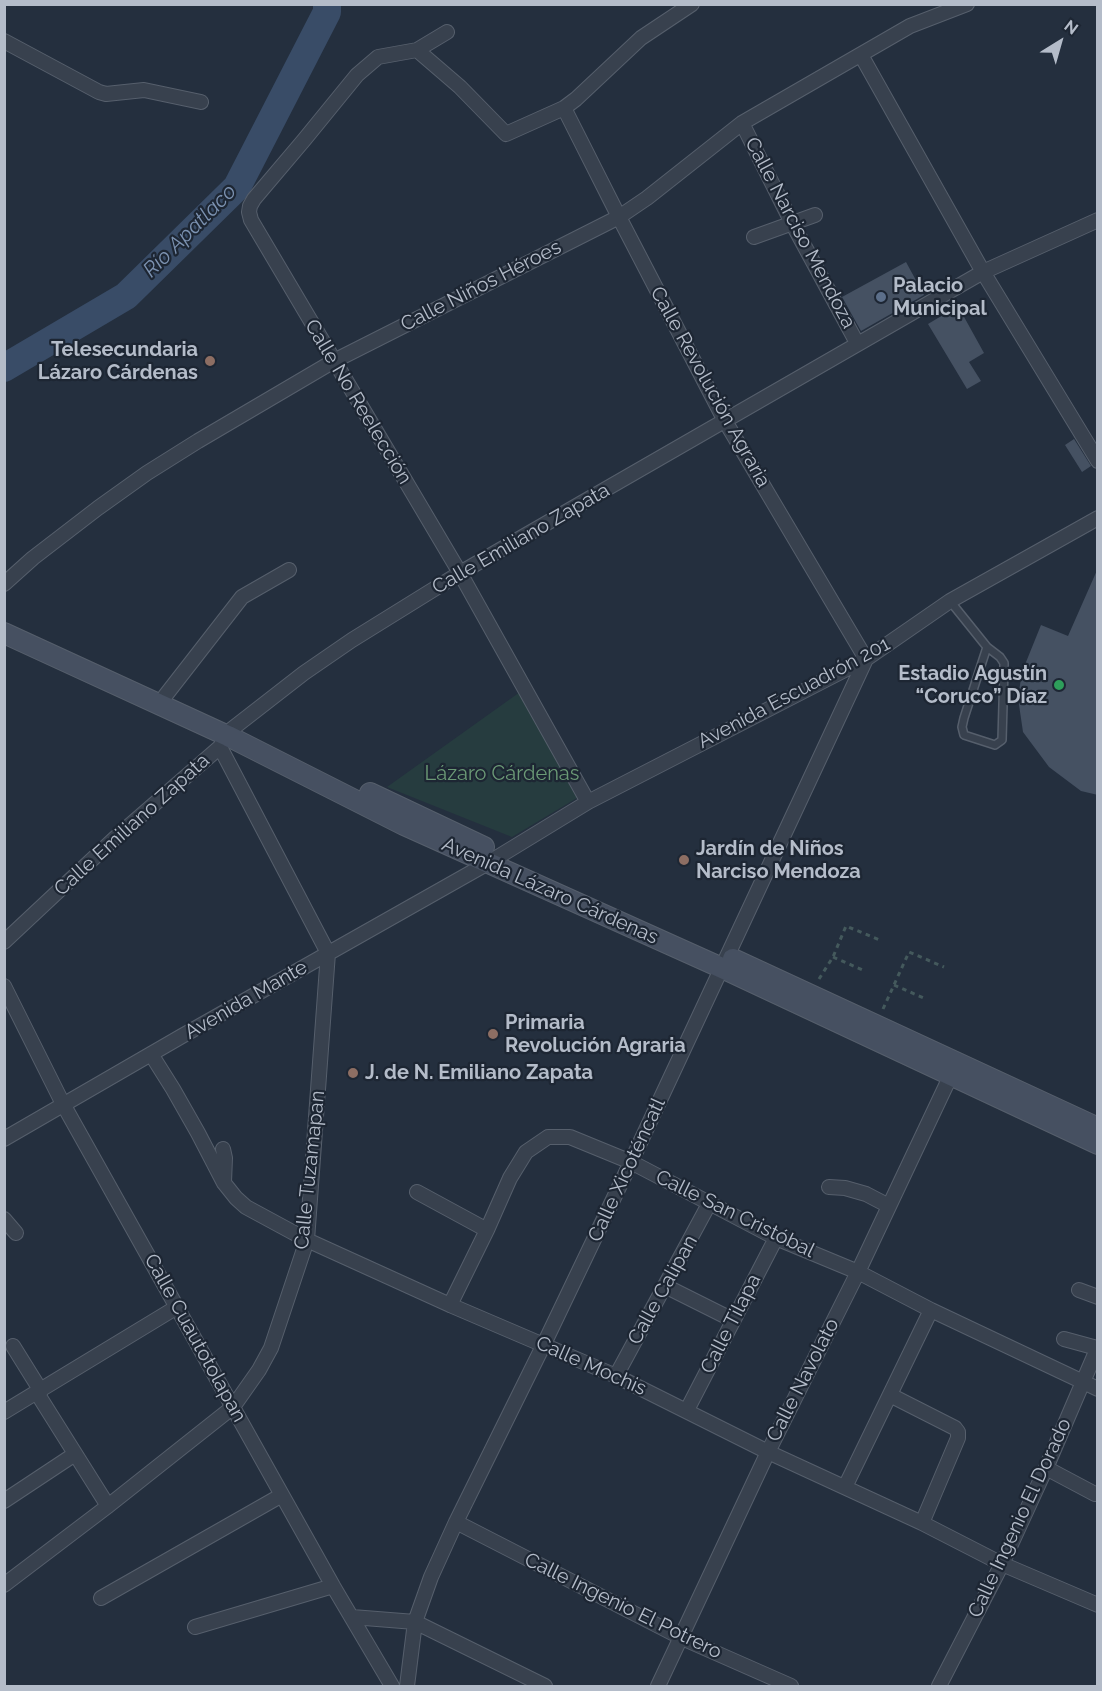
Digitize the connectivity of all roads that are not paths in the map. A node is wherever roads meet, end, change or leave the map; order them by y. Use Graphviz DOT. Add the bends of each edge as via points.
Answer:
graph roads {
  1 [pos="692,4"];
  2 [pos="967,4"];
  3 [pos="447,32"];
  4 [pos="4,41"];
  5 [pos="417,50"];
  6 [pos="861,55"];
  7 [pos="201,102"];
  8 [pos="564,108"];
  9 [pos="742,123"];
  10 [pos="815,215"];
  11 [pos="619,217"];
  12 [pos="1098,220"];
  13 [pos="792,223"];
  14 [pos="753,237"];
  15 [pos="983,272"];
  16 [pos="857,343"];
  17 [pos="334,361"];
  18 [pos="725,421"];
  19 [pos="1098,460"];
  20 [pos="1098,519"];
  21 [pos="289,570"];
  22 [pos="460,573"];
  23 [pos="4,584"];
  24 [pos="950,602"];
  25 [pos="4,623"];
  26 [pos="4,633"];
  27 [pos="987,647"];
  28 [pos="866,659"];
  29 [pos="165,696"];
  30 [pos="227,737"];
  31 [pos="588,801"];
  32 [pos="495,859"];
  33 [pos="4,942"];
  34 [pos="328,953"];
  35 [pos="724,962"];
  36 [pos="4,986"];
  37 [pos="151,1054"];
  38 [pos="951,1075"];
  39 [pos="63,1104"];
  40 [pos="1071,1124"];
  41 [pos="1098,1128"];
  42 [pos="4,1139"];
  43 [pos="1098,1144"];
  44 [pos="224,1149"];
  45 [pos="631,1162"];
  46 [pos="224,1183"];
  47 [pos="829,1186"];
  48 [pos="417,1192"];
  49 [pos="709,1204"];
  50 [pos="889,1206"];
  51 [pos="4,1219"];
  52 [pos="487,1230"];
  53 [pos="16,1233"];
  54 [pos="776,1238"];
  55 [pos="307,1240"];
  56 [pos="858,1272"];
  57 [pos="664,1286"];
  58 [pos="1079,1290"];
  59 [pos="1098,1297"];
  60 [pos="450,1305"];
  61 [pos="177,1307"];
  62 [pos="931,1310"];
  63 [pos="733,1320"];
  64 [pos="1064,1339"];
  65 [pos="544,1344"];
  66 [pos="13,1346"];
  67 [pos="1097,1348"];
  68 [pos="616,1376"];
  69 [pos="1083,1382"];
  70 [pos="1098,1389"];
  71 [pos="39,1392"];
  72 [pos="890,1395"];
  73 [pos="233,1407"];
  74 [pos="687,1410"];
  75 [pos="4,1412"];
  76 [pos="768,1452"];
  77 [pos="75,1454"];
  78 [pos="1046,1468"];
  79 [pos="845,1487"];
  80 [pos="1095,1494"];
  81 [pos="282,1495"];
  82 [pos="4,1501"];
  83 [pos="108,1506"];
  84 [pos="456,1522"];
  85 [pos="922,1523"];
  86 [pos="1002,1564"];
  87 [pos="4,1585"];
  88 [pos="333,1586"];
  89 [pos="101,1598"];
  90 [pos="1098,1605"];
  91 [pos="352,1617"];
  92 [pos="415,1622"];
  93 [pos="195,1627"];
  94 [pos="682,1638"];
  95 [pos="392,1686"];
  96 [pos="407,1686"];
  97 [pos="545,1686"];
  98 [pos="658,1686"];
  99 [pos="791,1686"];
  100 [pos="939,1686"];
  1 -- 8 [label="street" via="642,38"];
  2 -- 6 [label="street, Calle Niños Héroes" via="910,26"];
  3 -- 5 [label="street, Calle No Reelección"];
  4 -- 7 [label="street" via="99,92 144,90"];
  5 -- 8 [label="street" via="506,134"];
  5 -- 17 [label="street, Calle No Reelección" via="378,57 357,75 250,206 251,220"];
  6 -- 9 [label="street, Calle Niños Héroes"];
  6 -- 15 [label="street"];
  8 -- 11 [label="street, Calle Revolución Agraria"];
  9 -- 11 [label="street, Calle Niños Héroes"];
  9 -- 13 [label="street, Calle Narciso Mendoza"];
  10 -- 13 [label="street"];
  11 -- 17 [label="street, Calle Niños Héroes"];
  11 -- 18 [label="street, Calle Revolución Agraria"];
  12 -- 15 [label="street, Calle Emiliano Zapata"];
  13 -- 14 [label="street"];
  13 -- 16 [label="street, Calle Narciso Mendoza"];
  15 -- 16 [label="street, Calle Emiliano Zapata"];
  15 -- 19 [label="street"];
  16 -- 18 [label="street, Calle Emiliano Zapata"];
  17 -- 22 [label="street, Calle No Reelección"];
  17 -- 23 [label="street, Calle Niños Héroes" via="147,473"];
  18 -- 22 [label="street, Calle Emiliano Zapata"];
  18 -- 28 [label="street, Calle Revolución Agraria"];
  20 -- 24 [label="street, Avenida Escuadrón 201"];
  21 -- 29 [label="street" via="242,597"];
  22 -- 30 [label="street, Calle Emiliano Zapata" via="314,666"];
  22 -- 31 [label="street, Calle No Reelección"];
  24 -- 27 [label="lane"];
  24 -- 28 [label="street, Avenida Escuadrón 201"];
  25 -- 29 [label="main road, Avenida Lázaro Cárdenas"];
  26 -- 30 [label="main road, Avenida Lázaro Cárdenas"];
  27 -- 27 [label="lane" via="962,727 964,735 995,745 1002,740 1004,663"];
  28 -- 31 [label="street, Avenida Escuadrón 201"];
  28 -- 35 [label="street, Calle Xicoténcatl"];
  29 -- 30 [label="main road, Avenida Lázaro Cárdenas"];
  30 -- 32 [label="main road, Avenida Lázaro Cárdenas"];
  30 -- 33 [label="street, Calle Emiliano Zapata"];
  30 -- 34 [label="street"];
  31 -- 32 [label="street, Avenida Escuadrón 201"];
  32 -- 34 [label="street, Avenida Mante"];
  32 -- 35 [label="main road, Avenida Lázaro Cárdenas"];
  34 -- 37 [label="street, Avenida Mante"];
  34 -- 55 [label="street, Calle Tuzamapan"];
  35 -- 38 [label="main road, Avenida Lázaro Cárdenas"];
  35 -- 40 [label="main road, Avenida Lázaro Cárdenas" via="811,994"];
  35 -- 45 [label="street, Calle Xicoténcatl"];
  36 -- 39 [label="street, Calle Cuautotolapan"];
  37 -- 39 [label="street, Avenida Mante"];
  37 -- 46 [label="street, Calle Mochis"];
  38 -- 40 [label="main road, Avenida Lázaro Cárdenas"];
  38 -- 50 [label="street, Calle Navolato"];
  39 -- 42 [label="street, Avenida Mante"];
  39 -- 61 [label="street, Calle Cuautotolapan"];
  40 -- 41 [label="main road, Avenida Lázaro Cárdenas"];
  40 -- 43 [label="main road, Avenida Lázaro Cárdenas"];
  44 -- 46 [label="street"];
  45 -- 49 [label="street, Calle San Cristóbal"];
  45 -- 52 [label="street, Calle San Cristóbal" via="570,1137 548,1137 525,1152"];
  45 -- 65 [label="street, Calle Xicoténcatl"];
  46 -- 55 [label="street, Calle Mochis" via="246,1207"];
  47 -- 50 [label="street" via="866,1194"];
  48 -- 52 [label="street"];
  49 -- 54 [label="street, Calle San Cristóbal"];
  49 -- 57 [label="street, Calle Calipan"];
  50 -- 56 [label="street, Calle Navolato"];
  51 -- 53 [label="street"];
  52 -- 60 [label="street, Calle San Cristóbal"];
  54 -- 56 [label="street, Calle San Cristóbal"];
  54 -- 63 [label="street, Calle Tilapa"];
  55 -- 60 [label="street, Calle Mochis"];
  55 -- 73 [label="street, Calle Tuzamapan" via="271,1348"];
  56 -- 62 [label="street, Calle San Cristóbal"];
  56 -- 76 [label="street, Calle Navolato"];
  57 -- 63 [label="street"];
  57 -- 68 [label="street, Calle Calipan"];
  58 -- 59 [label="street"];
  60 -- 65 [label="street, Calle Mochis"];
  61 -- 71 [label="street"];
  61 -- 73 [label="street, Calle Cuautotolapan"];
  62 -- 69 [label="street, Calle San Cristóbal"];
  62 -- 72 [label="street"];
  63 -- 74 [label="street, Calle Tilapa"];
  64 -- 67 [label="street"];
  65 -- 68 [label="street, Calle Mochis"];
  65 -- 84 [label="street, Calle Xicoténcatl"];
  66 -- 71 [label="street"];
  67 -- 69 [label="street, Calle Ingenio El Dorado"];
  68 -- 74 [label="street, Calle Mochis"];
  69 -- 70 [label="street, Calle San Cristóbal"];
  69 -- 78 [label="street, Calle Ingenio El Dorado"];
  71 -- 75 [label="street"];
  71 -- 77 [label="street"];
  72 -- 79 [label="street"];
  72 -- 85 [label="street" via="958,1432"];
  73 -- 81 [label="street, Calle Cuautotolapan"];
  73 -- 83 [label="street, Calle Tuzamapan"];
  74 -- 76 [label="street, Calle Mochis"];
  76 -- 79 [label="street, Calle Mochis"];
  76 -- 94 [label="street, Calle Navolato"];
  77 -- 82 [label="street"];
  77 -- 83 [label="street"];
  78 -- 80 [label="street"];
  78 -- 86 [label="street, Calle Ingenio El Dorado"];
  79 -- 85 [label="street, Calle Mochis"];
  81 -- 88 [label="street, Calle Cuautotolapan"];
  81 -- 89 [label="street"];
  83 -- 87 [label="street, Calle Tuzamapan"];
  84 -- 92 [label="street, Calle Xicoténcatl"];
  84 -- 94 [label="street, Calle Ingenio El Potrero"];
  85 -- 86 [label="street, Calle Mochis"];
  86 -- 90 [label="street, Calle Mochis"];
  86 -- 100 [label="street, Calle Ingenio El Dorado"];
  88 -- 91 [label="street, Calle Cuautotolapan"];
  88 -- 93 [label="street"];
  91 -- 92 [label="street"];
  91 -- 95 [label="street, Calle Cuautotolapan"];
  92 -- 96 [label="street, Calle Xicoténcatl"];
  92 -- 97 [label="street"];
  94 -- 98 [label="street, Calle Navolato"];
  94 -- 99 [label="street, Calle Ingenio El Potrero"];
}
